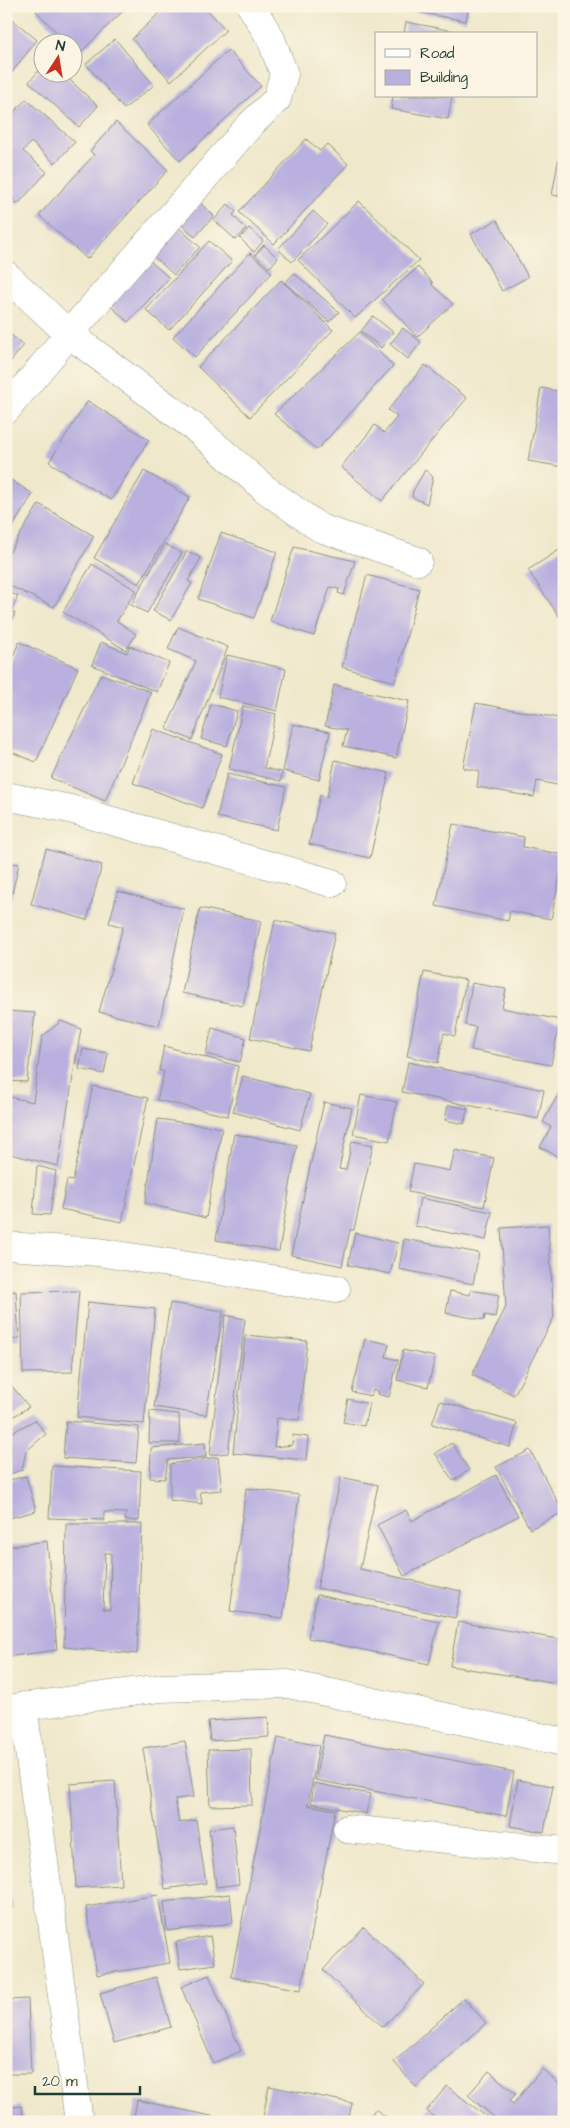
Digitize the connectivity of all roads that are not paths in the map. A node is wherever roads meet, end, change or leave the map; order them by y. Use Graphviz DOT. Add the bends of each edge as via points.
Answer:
graph roads {
  1 [pos="250,6"];
  2 [pos="6,275"];
  3 [pos="70,334"];
  4 [pos="6,410"];
  5 [pos="418,561"];
  6 [pos="6,796"];
  7 [pos="332,883"];
  8 [pos="6,1246"];
  9 [pos="336,1289"];
  10 [pos="15,1707"];
  11 [pos="564,1742"];
  12 [pos="347,1829"];
  13 [pos="564,1851"];
  14 [pos="79,2122"];
  1 -- 3 [label="street" via="271,39 284,74 277,100 250,125"];
  2 -- 3 [label="street"];
  3 -- 4 [label="street"];
  3 -- 5 [label="street" via="194,427 265,489 320,528"];
  6 -- 7 [label="street" via="70,809"];
  8 -- 9 [label="street" via="98,1252"];
  10 -- 11 [label="street" via="161,1688 288,1684"];
  10 -- 14 [label="street"];
  12 -- 13 [label="street"];
}
